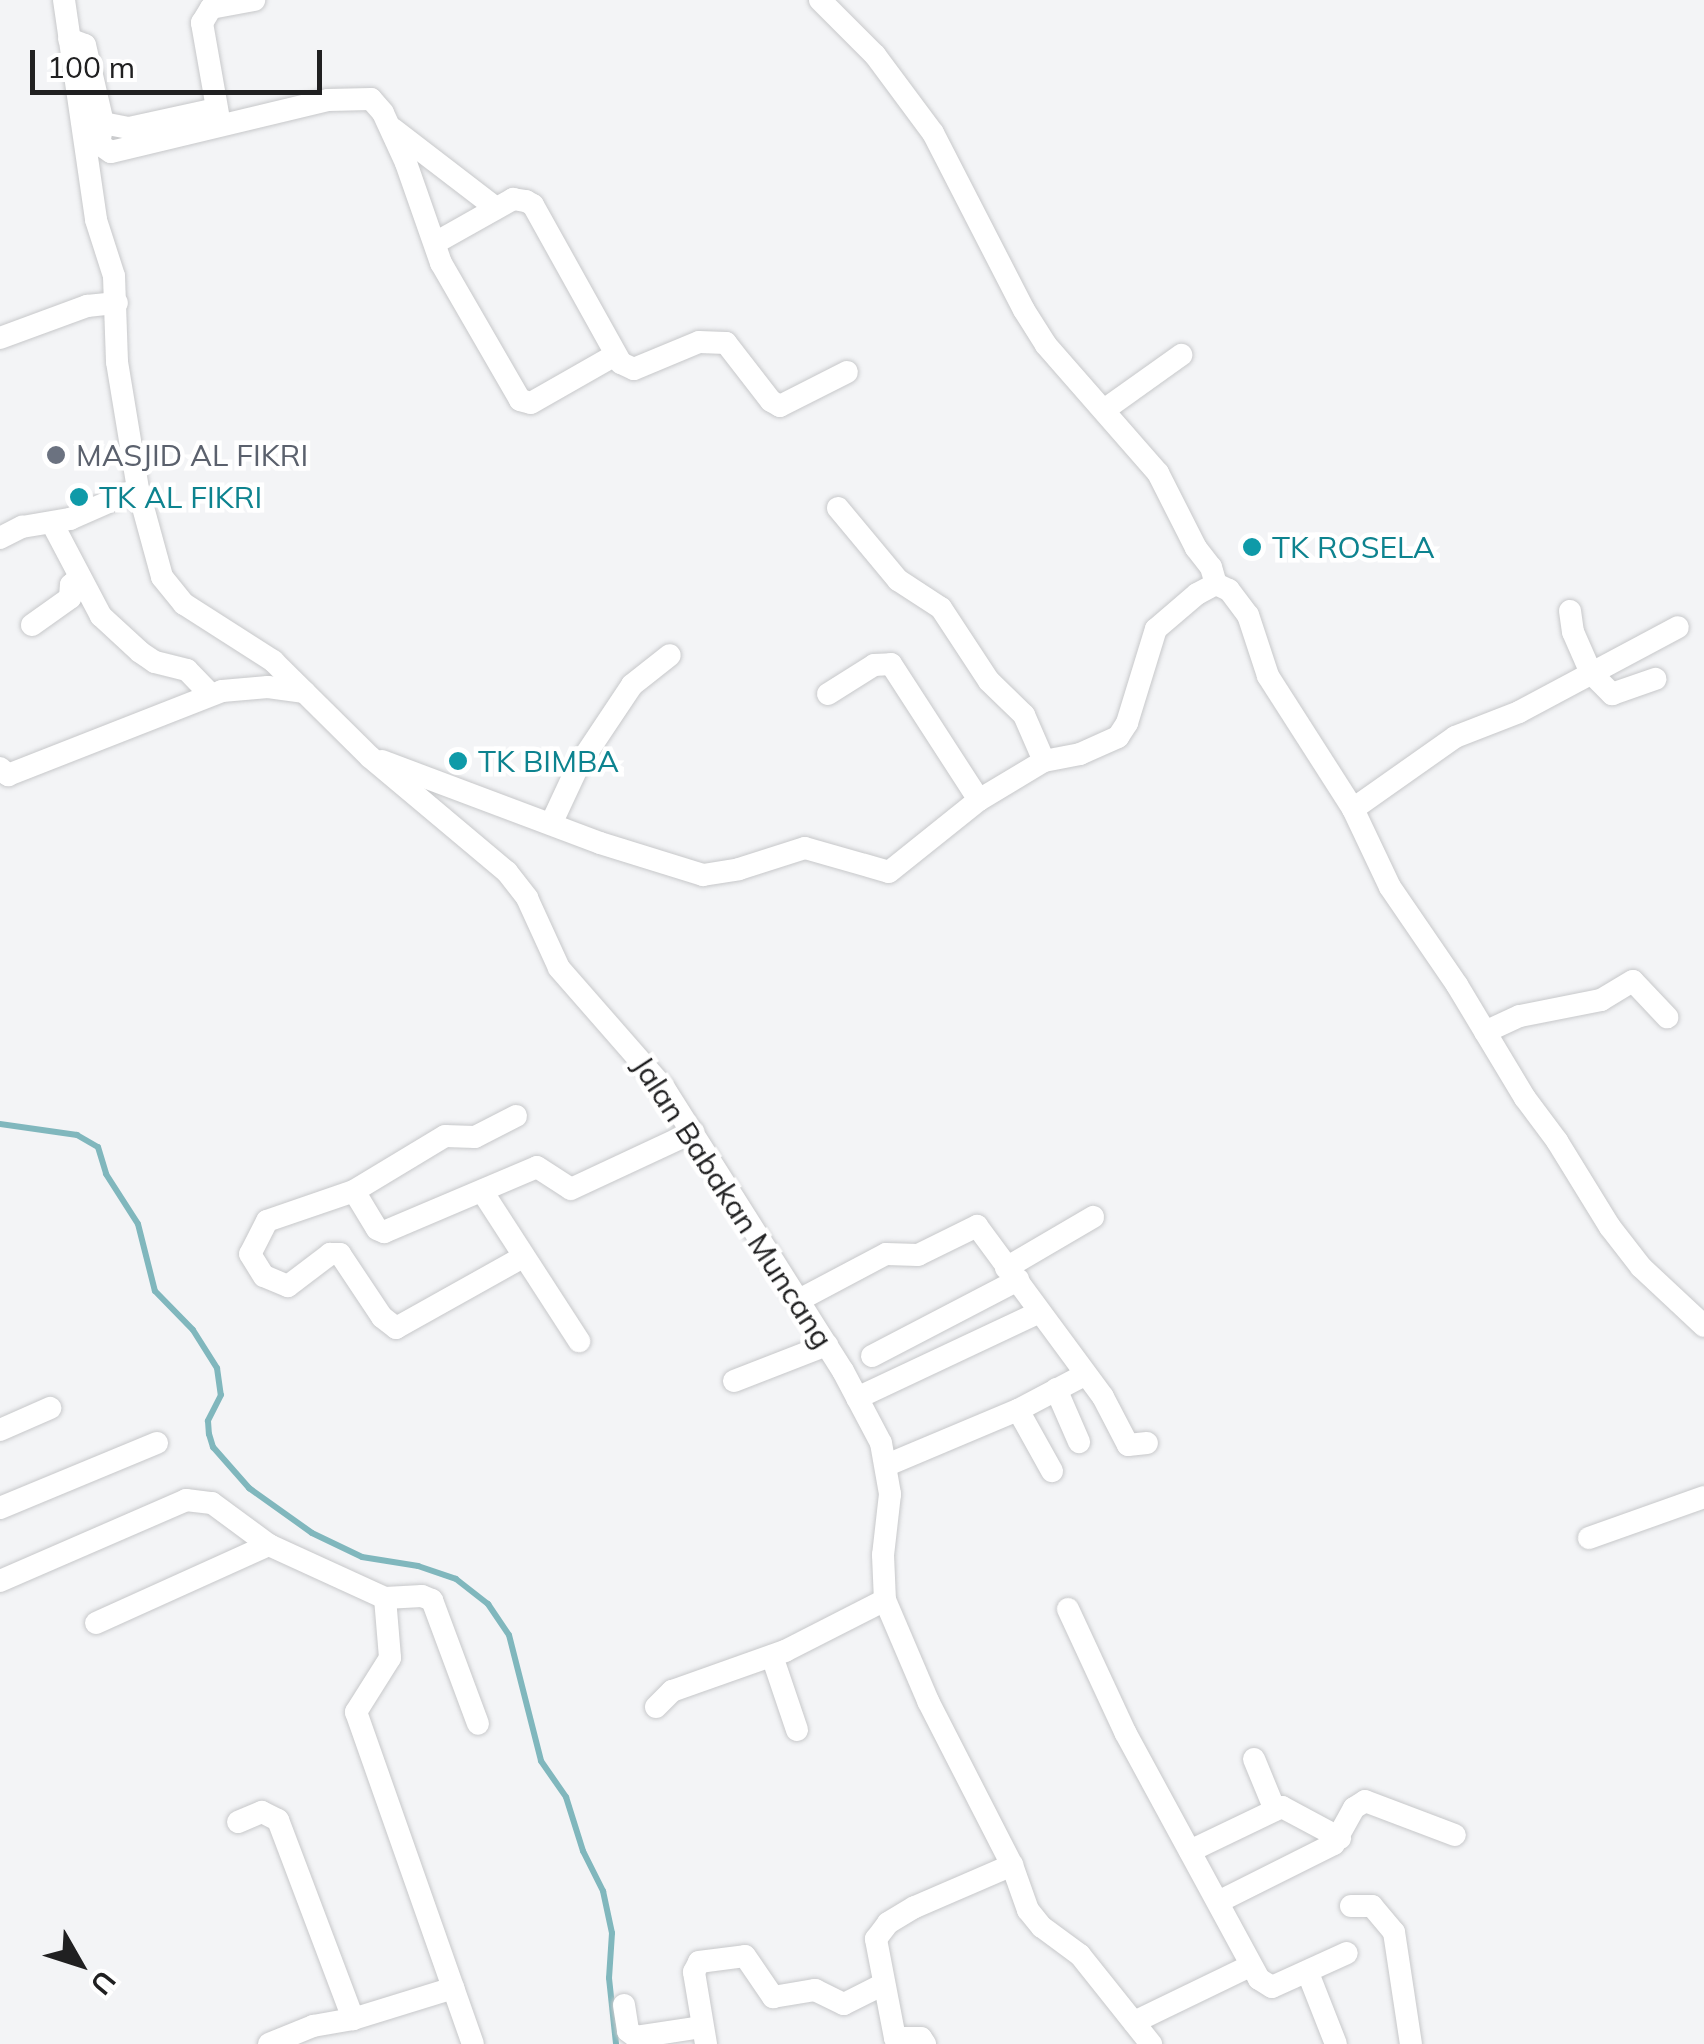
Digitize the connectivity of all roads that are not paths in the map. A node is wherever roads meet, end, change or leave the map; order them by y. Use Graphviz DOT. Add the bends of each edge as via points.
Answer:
graph roads {
  1 [pos="64,0"];
  2 [pos="254,0"];
  3 [pos="822,0"];
  4 [pos="69,39"];
  5 [pos="218,117"];
  6 [pos="390,127"];
  7 [pos="496,208"];
  8 [pos="435,243"];
  9 [pos="117,303"];
  10 [pos="0,338"];
  11 [pos="1180,354"];
  12 [pos="615,356"];
  13 [pos="846,372"];
  14 [pos="1104,410"];
  15 [pos="138,489"];
  16 [pos="838,508"];
  17 [pos="53,525"];
  18 [pos="0,538"];
  19 [pos="80,577"];
  20 [pos="1216,584"];
  21 [pos="1570,611"];
  22 [pos="32,625"];
  23 [pos="1678,627"];
  24 [pos="670,655"];
  25 [pos="1591,672"];
  26 [pos="1655,678"];
  27 [pos="306,692"];
  28 [pos="210,694"];
  29 [pos="828,694"];
  30 [pos="370,757"];
  31 [pos="1044,761"];
  32 [pos="0,768"];
  33 [pos="979,800"];
  34 [pos="1353,808"];
  35 [pos="551,824"];
  36 [pos="1667,1017"];
  37 [pos="1486,1032"];
  38 [pos="516,1116"];
  39 [pos="693,1132"];
  40 [pos="354,1191"];
  41 [pos="482,1191"];
  42 [pos="1094,1217"];
  43 [pos="523,1257"];
  44 [pos="1012,1274"];
  45 [pos="799,1300"];
  46 [pos="1038,1313"];
  47 [pos="1704,1326"];
  48 [pos="580,1342"];
  49 [pos="826,1344"];
  50 [pos="872,1356"];
  51 [pos="1084,1374"];
  52 [pos="734,1381"];
  53 [pos="1056,1389"];
  54 [pos="857,1398"];
  55 [pos="50,1408"];
  56 [pos="1018,1410"];
  57 [pos="0,1430"];
  58 [pos="1080,1442"];
  59 [pos="157,1443"];
  60 [pos="1147,1443"];
  61 [pos="888,1465"];
  62 [pos="1052,1471"];
  63 [pos="1704,1497"];
  64 [pos="0,1508"];
  65 [pos="1589,1538"];
  66 [pos="269,1545"];
  67 [pos="0,1582"];
  68 [pos="385,1598"];
  69 [pos="885,1600"];
  70 [pos="1068,1609"];
  71 [pos="96,1623"];
  72 [pos="772,1656"];
  73 [pos="656,1707"];
  74 [pos="478,1724"];
  75 [pos="797,1730"];
  76 [pos="1254,1759"];
  77 [pos="1275,1810"];
  78 [pos="238,1822"];
  79 [pos="1455,1835"];
  80 [pos="1340,1838"];
  81 [pos="1190,1851"];
  82 [pos="1012,1865"];
  83 [pos="1220,1900"];
  84 [pos="1351,1906"];
  85 [pos="1347,1953"];
  86 [pos="1250,1966"];
  87 [pos="1308,1973"];
  88 [pos="882,1985"];
  89 [pos="454,1988"];
  90 [pos="624,2005"];
  91 [pos="353,2019"];
  92 [pos="1134,2022"];
  93 [pos="704,2035"];
  94 [pos="269,2044"];
  95 [pos="473,2044"];
  96 [pos="925,2044"];
  97 [pos="1151,2044"];
  98 [pos="1336,2044"];
  99 [pos="1411,2044"];
  1 -- 4 [label="street, Jalan Babakan Muncang"];
  2 -- 5 [label="street" via="204,14"];
  3 -- 14 [label="street" via="902,88 933,133 1024,310"];
  4 -- 5 [label="street" via="84,45 104,148 112,152 130,136"];
  4 -- 9 [label="street, Jalan Babakan Muncang" via="96,220"];
  5 -- 6 [label="street" via="356,96 371,99"];
  6 -- 7 [label="street"];
  6 -- 8 [label="street"];
  7 -- 8 [label="street"];
  7 -- 12 [label="street" via="513,200 533,205"];
  8 -- 12 [label="street" via="524,403"];
  9 -- 10 [label="street" via="86,306"];
  9 -- 15 [label="street, Jalan Babakan Muncang" via="117,362"];
  11 -- 14 [label="street"];
  12 -- 13 [label="street" via="634,368 699,342 726,343 780,406"];
  14 -- 20 [label="street" via="1158,473"];
  15 -- 17 [label="street"];
  15 -- 27 [label="street, Jalan Babakan Muncang" via="172,594"];
  16 -- 31 [label="street" via="898,580 941,608 988,681 1024,716"];
  17 -- 18 [label="street" via="22,527"];
  17 -- 19 [label="street"];
  19 -- 22 [label="street" via="70,598"];
  19 -- 28 [label="street" via="101,616 140,652 187,670"];
  20 -- 31 [label="street" via="1156,629 1118,737"];
  20 -- 34 [label="street" via="1242,604 1268,676"];
  21 -- 25 [label="street"];
  23 -- 25 [label="street"];
  24 -- 35 [label="street" via="632,685 578,766"];
  25 -- 26 [label="street" via="1617,696"];
  25 -- 34 [label="street" via="1519,712 1454,737"];
  27 -- 28 [label="street" via="251,686"];
  27 -- 30 [label="street, Jalan Babakan Muncang"];
  28 -- 32 [label="street" via="8,775"];
  29 -- 33 [label="street" via="874,665 891,664"];
  30 -- 35 [label="street"];
  30 -- 39 [label="street, Jalan Babakan Muncang" via="507,872 527,898 559,968 630,1046"];
  31 -- 33 [label="street"];
  33 -- 35 [label="street" via="885,872 805,848 702,875"];
  34 -- 37 [label="street" via="1390,887"];
  36 -- 37 [label="street" via="1633,981 1601,1000 1520,1016"];
  37 -- 47 [label="street" via="1610,1228"];
  38 -- 40 [label="street" via="475,1137 445,1136"];
  39 -- 41 [label="street" via="571,1188 541,1166"];
  39 -- 45 [label="street, Jalan Babakan Muncang"];
  40 -- 41 [label="street" via="384,1232"];
  40 -- 43 [label="street" via="267,1221 250,1254 264,1276 288,1286 330,1254 340,1254 396,1328"];
  41 -- 43 [label="street"];
  42 -- 44 [label="street"];
  43 -- 48 [label="street"];
  44 -- 45 [label="street" via="976,1226 918,1254 886,1254"];
  44 -- 46 [label="street"];
  44 -- 50 [label="street"];
  45 -- 49 [label="street, Jalan Babakan Muncang"];
  46 -- 51 [label="street"];
  46 -- 54 [label="street"];
  49 -- 52 [label="street"];
  49 -- 54 [label="street, Jalan Babakan Muncang"];
  51 -- 53 [label="street"];
  51 -- 60 [label="street" via="1128,1445"];
  53 -- 56 [label="street"];
  53 -- 58 [label="street"];
  54 -- 61 [label="street, Jalan Babakan Muncang"];
  55 -- 57 [label="street"];
  56 -- 61 [label="street"];
  56 -- 62 [label="street"];
  59 -- 64 [label="street"];
  61 -- 69 [label="street, Jalan Babakan Muncang"];
  63 -- 65 [label="street"];
  66 -- 67 [label="street" via="212,1503 186,1500"];
  66 -- 68 [label="street"];
  66 -- 71 [label="street"];
  68 -- 74 [label="street" via="432,1600"];
  68 -- 89 [label="street" via="390,1658 356,1712"];
  69 -- 72 [label="street"];
  69 -- 82 [label="street, Jalan Babakan Muncang"];
  70 -- 81 [label="street"];
  72 -- 73 [label="street" via="672,1691"];
  72 -- 75 [label="street"];
  76 -- 77 [label="street"];
  77 -- 80 [label="street" via="1288,1809"];
  77 -- 81 [label="street"];
  78 -- 91 [label="street" via="262,1812 278,1820"];
  79 -- 80 [label="street" via="1365,1800"];
  80 -- 83 [label="street"];
  81 -- 83 [label="street"];
  82 -- 88 [label="street" via="888,1924 876,1939"];
  82 -- 92 [label="street, Jalan Babakan Muncang" via="1034,1918 1080,1955"];
  83 -- 86 [label="street"];
  84 -- 99 [label="street" via="1372,1906 1394,1932"];
  85 -- 87 [label="street"];
  86 -- 87 [label="street" via="1272,1987"];
  86 -- 92 [label="street"];
  87 -- 98 [label="street"];
  88 -- 93 [label="street" via="844,2004 815,1990 773,1997 745,1956 699,1962 694,1972"];
  88 -- 96 [label="street" via="895,2038 921,2038"];
  89 -- 91 [label="street"];
  89 -- 95 [label="street"];
  90 -- 93 [label="street" via="628,2031 636,2036"];
  91 -- 94 [label="street"];
  92 -- 97 [label="street, Jalan Babakan Muncang"];
}
